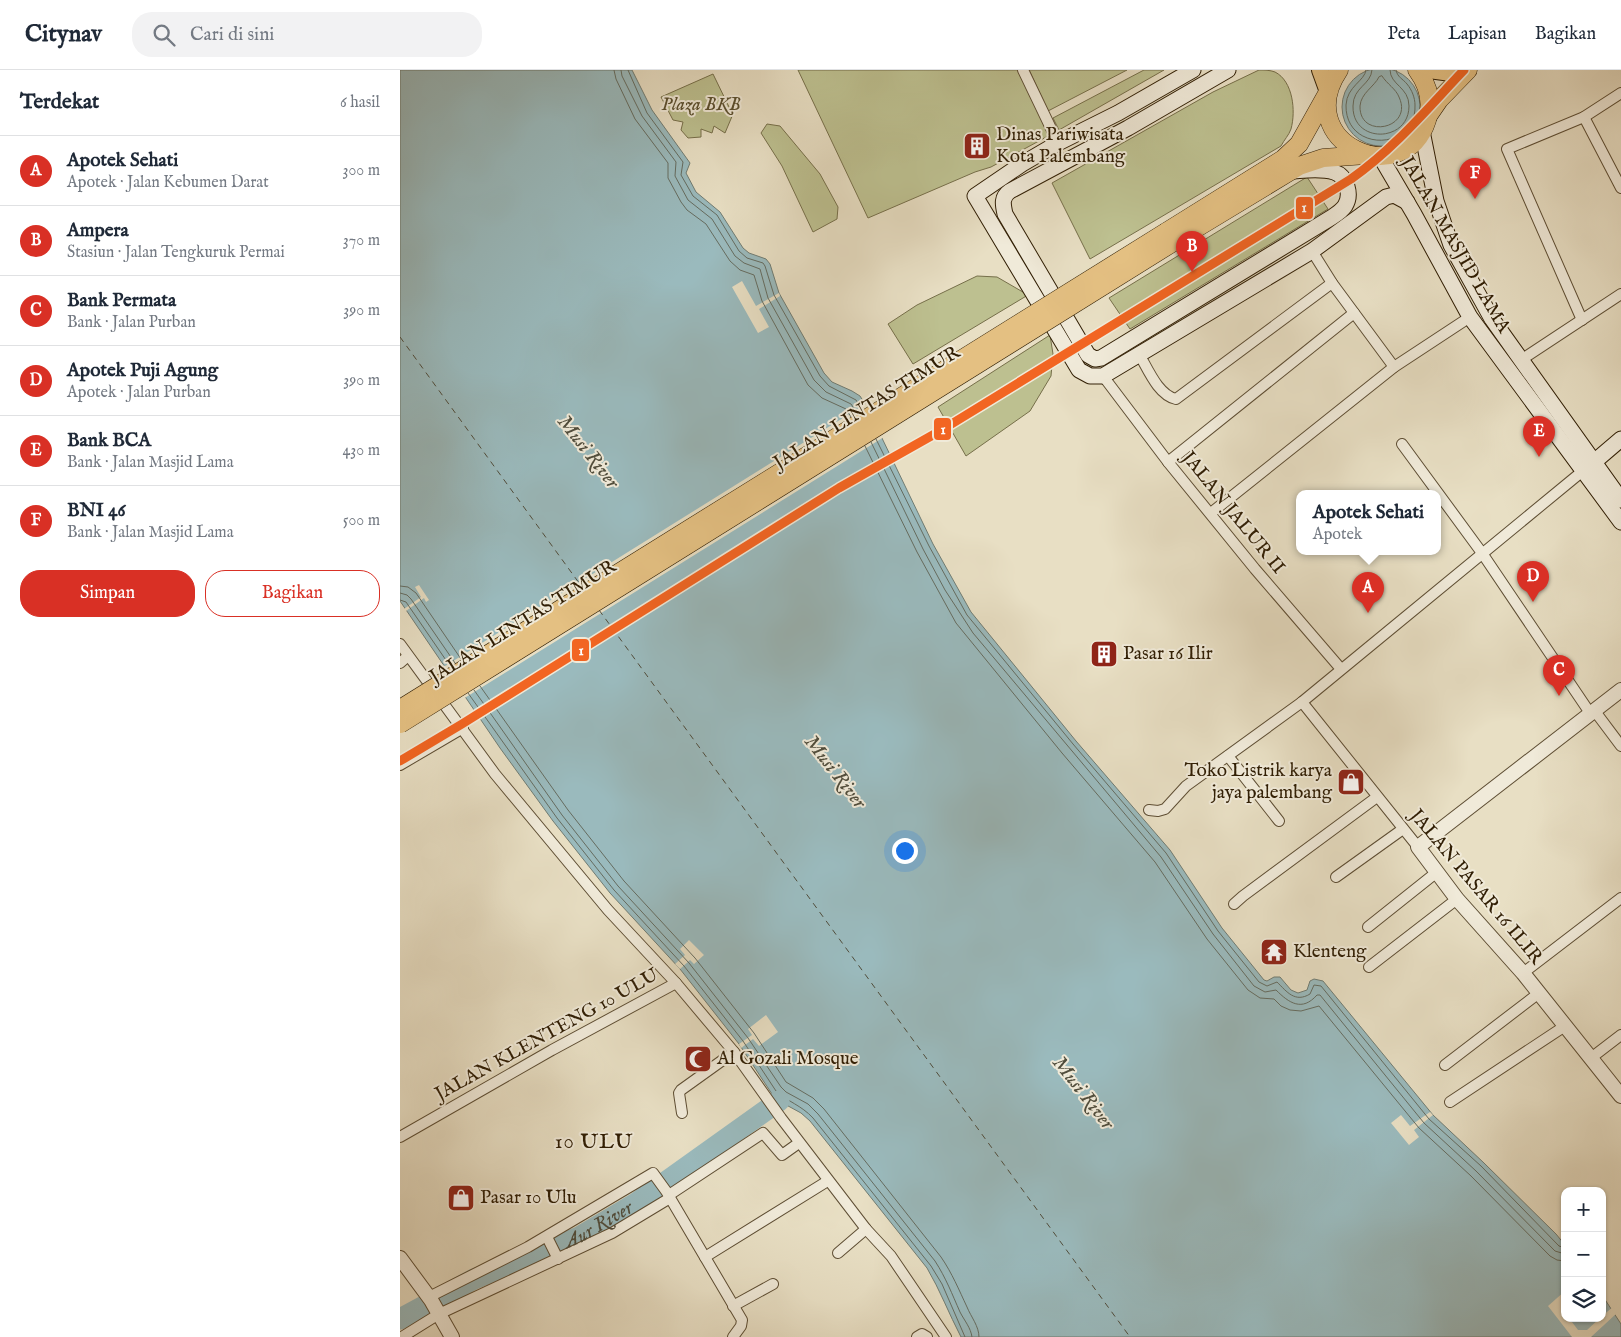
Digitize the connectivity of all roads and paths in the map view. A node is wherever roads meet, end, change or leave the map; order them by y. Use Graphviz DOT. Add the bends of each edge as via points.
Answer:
graph roads {
  1 [pos="1023,70"];
  2 [pos="1193,70"];
  3 [pos="1228,70"];
  4 [pos="1320,70"];
  5 [pos="1339,70"];
  6 [pos="1417,70"];
  7 [pos="1429,70"];
  8 [pos="1467,71"];
  9 [pos="1328,92"];
  10 [pos="1621,93"];
  11 [pos="1118,113"];
  12 [pos="1584,117"];
  13 [pos="1425,124"];
  14 [pos="1128,128"];
  15 [pos="1058,142"];
  16 [pos="1373,156"];
  17 [pos="1289,171"];
  18 [pos="1621,188"];
  19 [pos="1407,202"];
  20 [pos="1345,206"];
  21 [pos="1353,221"];
  22 [pos="1443,221"];
  23 [pos="1423,230"];
  24 [pos="1169,237"];
  25 [pos="1312,252"];
  26 [pos="1332,283"];
  27 [pos="1621,294"];
  28 [pos="1354,314"];
  29 [pos="1470,317"];
  30 [pos="1582,320"];
  31 [pos="1139,354"];
  32 [pos="1521,360"];
  33 [pos="1394,366"];
  34 [pos="1103,376"];
  35 [pos="1621,439"];
  36 [pos="1402,444"];
  37 [pos="1168,462"];
  38 [pos="1588,467"];
  39 [pos="1435,490"];
  40 [pos="1441,498"];
  41 [pos="1621,500"];
  42 [pos="1211,513"];
  43 [pos="1621,522"];
  44 [pos="1482,553"];
  45 [pos="400,644"];
  46 [pos="404,660"];
  47 [pos="1341,669"];
  48 [pos="1621,690"];
  49 [pos="1302,702"];
  50 [pos="400,709"];
  51 [pos="1592,712"];
  52 [pos="400,724"];
  53 [pos="463,728"];
  54 [pos="1621,746"];
  55 [pos="1228,756"];
  56 [pos="400,765"];
  57 [pos="1377,797"];
  58 [pos="1149,810"];
  59 [pos="1279,821"];
  60 [pos="1403,830"];
  61 [pos="1418,847"];
  62 [pos="1437,872"];
  63 [pos="1336,877"];
  64 [pos="1621,898"];
  65 [pos="1457,899"];
  66 [pos="1234,904"];
  67 [pos="1368,927"];
  68 [pos="1370,967"];
  69 [pos="1523,973"];
  70 [pos="676,983"];
  71 [pos="1539,993"];
  72 [pos="1566,1026"];
  73 [pos="1621,1035"];
  74 [pos="734,1052"];
  75 [pos="1591,1058"];
  76 [pos="1445,1065"];
  77 [pos="1621,1096"];
  78 [pos="1450,1102"];
  79 [pos="682,1113"];
  80 [pos="400,1137"];
  81 [pos="796,1145"];
  82 [pos="826,1182"];
  83 [pos="668,1195"];
  84 [pos="866,1229"];
  85 [pos="548,1239"];
  86 [pos="838,1253"];
  87 [pos="400,1258"];
  88 [pos="557,1258"];
  89 [pos="705,1258"];
  90 [pos="773,1284"];
  91 [pos="430,1298"];
  92 [pos="734,1306"];
  93 [pos="438,1313"];
  94 [pos="402,1337"];
  95 [pos="452,1337"];
  96 [pos="733,1337"];
  97 [pos="917,1337"];
  98 [pos="927,1337"];
  99 [pos="946,1337"];
  1 -- 15 [label="street"];
  2 -- 11 [label="main road"];
  3 -- 14 [label="main road"];
  4 -- 9 [label="main road"];
  5 -- 9 [label="highway, JALAN LINTAS TIMUR"];
  6 -- 13 [label="highway" via="1430,102"];
  7 -- 8 [label="main road" via="1451,74"];
  8 -- 13 [label="highway, JALAN LINTAS TIMUR" via="1439,100"];
  9 -- 16 [label="highway" via="1328,119 1334,132 1354,150"];
  9 -- 24 [label="highway, JALAN LINTAS TIMUR" via="1299,144 1283,160"];
  10 -- 12 [label="street"];
  11 -- 14 [label="main road"];
  11 -- 15 [label="main road"];
  12 -- 18 [label="street"];
  12 -- 30 [label="street" via="1507,149"];
  13 -- 16 [label="highway, JALAN LINTAS TIMUR" via="1411,145 1396,153"];
  13 -- 22 [label="main road" via="1436,201"];
  14 -- 20 [label="main road" via="1010,191 1004,198 1005,214 1088,355 1095,359 1102,358 1330,219"];
  15 -- 34 [label="main road" via="975,196 1079,370 1090,376"];
  16 -- 17 [label="highway, JALAN LINTAS TIMUR" via="1314,160"];
  16 -- 19 [label="main road, JALAN MASJID LAMA"];
  17 -- 20 [label="main road" via="1318,170 1340,175 1347,185"];
  17 -- 24 [label="highway, JALAN LINTAS TIMUR"];
  19 -- 21 [label="main road" via="1390,195"];
  19 -- 23 [label="main road, JALAN MASJID LAMA"];
  20 -- 21 [label="main road"];
  21 -- 25 [label="main road"];
  22 -- 23 [label="main road"];
  22 -- 32 [label="main road" via="1451,245 1488,311"];
  23 -- 29 [label="main road, JALAN MASJID LAMA"];
  24 -- 50 [label="highway, JALAN LINTAS TIMUR, bridge"];
  24 -- 52 [label="highway, JALAN LINTAS TIMUR, bridge"];
  25 -- 26 [label="street"];
  25 -- 31 [label="main road"];
  26 -- 28 [label="street"];
  26 -- 31 [label="street" via="1176,399 1168,397 1160,388"];
  27 -- 30 [label="street"];
  28 -- 33 [label="street"];
  28 -- 37 [label="street"];
  29 -- 33 [label="street"];
  29 -- 38 [label="main road, JALAN MASJID LAMA"];
  30 -- 32 [label="street"];
  31 -- 34 [label="main road"];
  32 -- 38 [label="main road"];
  33 -- 42 [label="street"];
  34 -- 37 [label="street, JALAN JALUR II"];
  35 -- 38 [label="main road"];
  36 -- 39 [label="street"];
  37 -- 42 [label="street, JALAN JALUR II"];
  38 -- 41 [label="main road"];
  38 -- 43 [label="main road, JALAN MASJID LAMA"];
  38 -- 44 [label="street"];
  40 -- 44 [label="street"];
  42 -- 47 [label="street, JALAN JALUR II"];
  44 -- 47 [label="street"];
  44 -- 51 [label="street"];
  45 -- 46 [label="street, JALAN KLENTENG 10 ULU"];
  46 -- 53 [label="street, JALAN KLENTENG 10 ULU"];
  47 -- 49 [label="street"];
  48 -- 51 [label="street"];
  49 -- 55 [label="street"];
  49 -- 57 [label="street, JALAN PASAR 16 ILIR"];
  51 -- 54 [label="street"];
  51 -- 61 [label="street"];
  53 -- 56 [label="street"];
  53 -- 70 [label="street, JALAN KLENTENG 10 ULU" via="495,774 608,910"];
  55 -- 58 [label="street" via="1186,786 1165,809"];
  55 -- 59 [label="street"];
  57 -- 60 [label="street, JALAN PASAR 16 ILIR"];
  57 -- 66 [label="street"];
  60 -- 61 [label="street, JALAN PASAR 16 ILIR"];
  60 -- 63 [label="street"];
  61 -- 62 [label="street, JALAN PASAR 16 ILIR"];
  62 -- 65 [label="street, JALAN PASAR 16 ILIR"];
  62 -- 67 [label="street"];
  64 -- 69 [label="street"];
  65 -- 68 [label="street"];
  65 -- 69 [label="street, JALAN PASAR 16 ILIR"];
  69 -- 71 [label="street, JALAN PASAR 16 ILIR"];
  70 -- 74 [label="street"];
  70 -- 80 [label="street, JALAN KLENTENG 10 ULU"];
  71 -- 72 [label="street, JALAN PASAR 16 ILIR"];
  71 -- 76 [label="street"];
  72 -- 75 [label="street, JALAN PASAR 16 ILIR"];
  72 -- 78 [label="street"];
  73 -- 75 [label="street"];
  74 -- 79 [label="street" via="681,1090"];
  74 -- 84 [label="street"];
  75 -- 77 [label="street, JALAN PASAR 16 ILIR"];
  81 -- 83 [label="street" via="782,1155 763,1133"];
  82 -- 89 [label="street"];
  83 -- 85 [label="street" via="651,1173"];
  83 -- 88 [label="street" via="612,1233"];
  83 -- 89 [label="street"];
  84 -- 86 [label="street"];
  84 -- 99 [label="street" via="891,1256"];
  85 -- 88 [label="street"];
  85 -- 91 [label="street"];
  87 -- 91 [label="street"];
  88 -- 93 [label="street"];
  89 -- 92 [label="street"];
  90 -- 92 [label="street"];
  91 -- 93 [label="street"];
  92 -- 96 [label="street" via="742,1320"];
  93 -- 94 [label="street"];
  93 -- 95 [label="street"];
  97 -- 98 [label="street" via="922,1334"];
}
